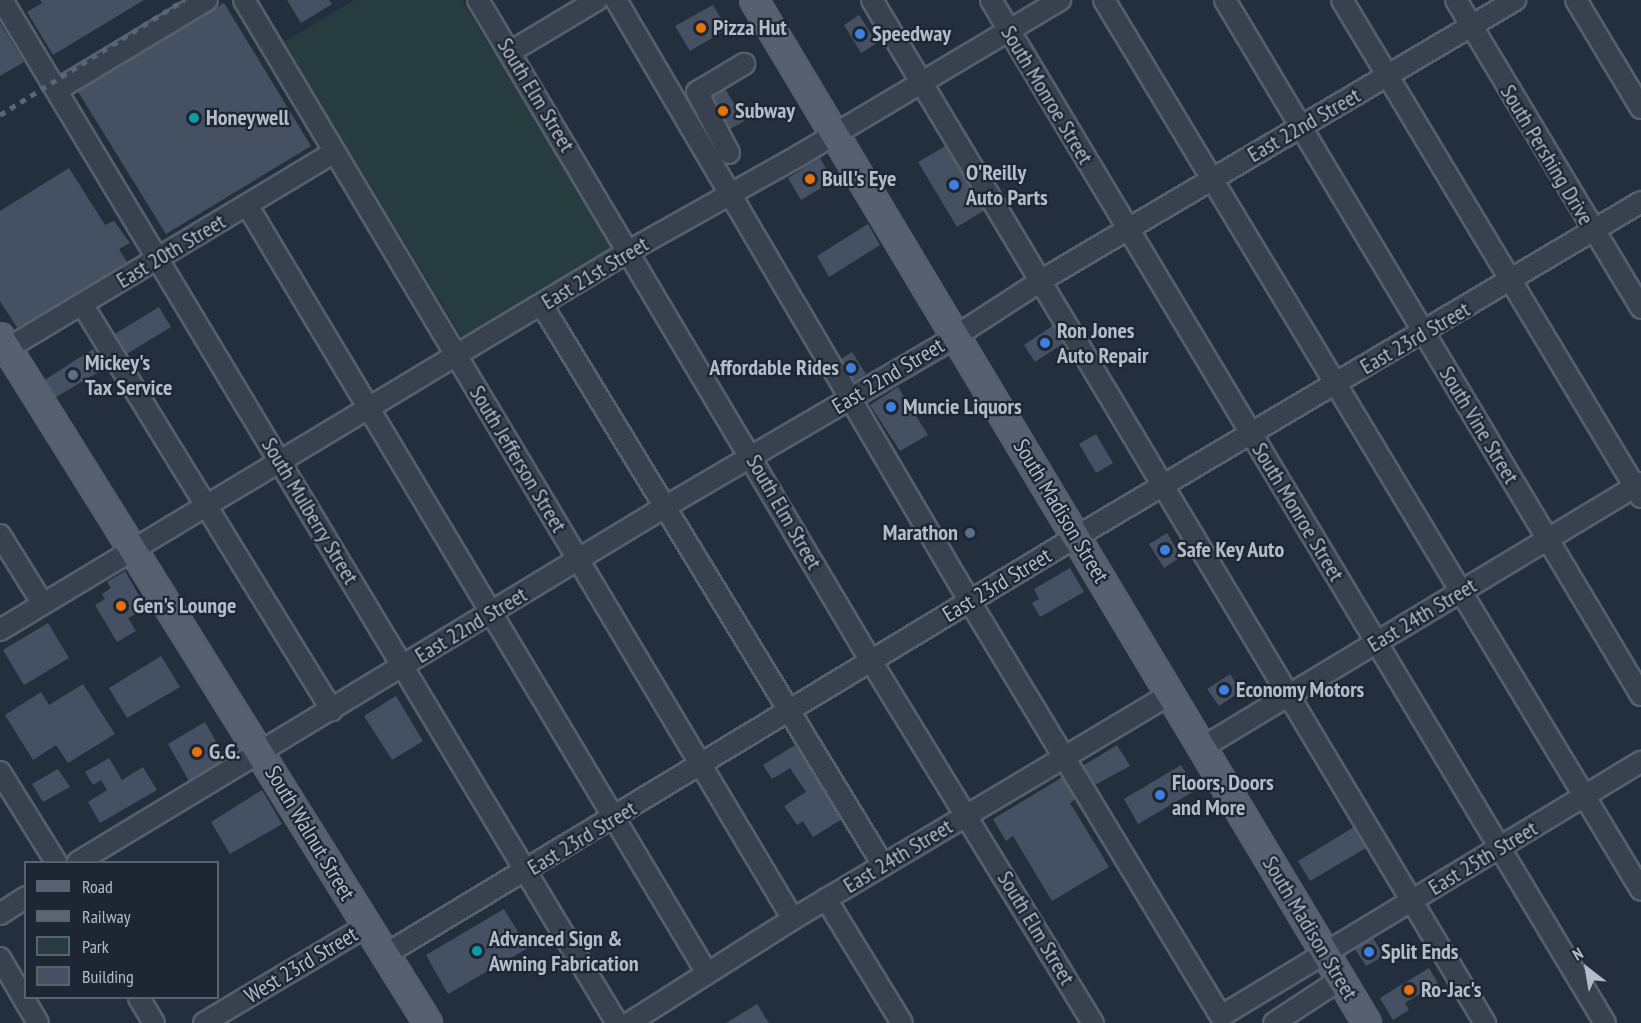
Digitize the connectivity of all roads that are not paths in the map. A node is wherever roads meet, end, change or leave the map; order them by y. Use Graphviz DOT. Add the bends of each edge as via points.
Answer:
graph roads {
  1 [pos="2,0"];
  2 [pos="207,0"];
  3 [pos="244,0"];
  4 [pos="478,0"];
  5 [pos="597,0"];
  6 [pos="616,0"];
  7 [pos="754,0"];
  8 [pos="872,0"];
  9 [pos="991,0"];
  10 [pos="1060,0"];
  11 [pos="1104,0"];
  12 [pos="1225,0"];
  13 [pos="1342,0"];
  14 [pos="1456,0"];
  15 [pos="1515,0"];
  16 [pos="1575,0"];
  17 [pos="1472,27"];
  18 [pos="1009,30"];
  19 [pos="510,52"];
  20 [pos="744,64"];
  21 [pos="1388,76"];
  22 [pos="921,83"];
  23 [pos="57,90"];
  24 [pos="1641,108"];
  25 [pos="1302,128"];
  26 [pos="834,135"];
  27 [pos="334,152"];
  28 [pos="729,153"];
  29 [pos="1213,178"];
  30 [pos="732,194"];
  31 [pos="1641,202"];
  32 [pos="247,205"];
  33 [pos="1128,230"];
  34 [pos="1593,231"];
  35 [pos="629,251"];
  36 [pos="158,258"];
  37 [pos="1042,280"];
  38 [pos="1512,281"];
  39 [pos="82,304"];
  40 [pos="542,305"];
  41 [pos="1641,309"];
  42 [pos="1425,333"];
  43 [pos="956,335"];
  44 [pos="2,346"];
  45 [pos="457,356"];
  46 [pos="1335,385"];
  47 [pos="851,398"];
  48 [pos="366,409"];
  49 [pos="1252,435"];
  50 [pos="753,457"];
  51 [pos="279,462"];
  52 [pos="1164,488"];
  53 [pos="1639,489"];
  54 [pos="206,505"];
  55 [pos="663,508"];
  56 [pos="0,535"];
  57 [pos="1076,537"];
  58 [pos="1548,539"];
  59 [pos="132,550"];
  60 [pos="578,560"];
  61 [pos="1461,592"];
  62 [pos="970,602"];
  63 [pos="43,604"];
  64 [pos="490,615"];
  65 [pos="0,630"];
  66 [pos="1378,642"];
  67 [pos="871,661"];
  68 [pos="405,665"];
  69 [pos="1171,694"];
  70 [pos="1290,695"];
  71 [pos="1641,695"];
  72 [pos="332,710"];
  73 [pos="788,711"];
  74 [pos="1203,747"];
  75 [pos="261,753"];
  76 [pos="1065,756"];
  77 [pos="1641,762"];
  78 [pos="703,764"];
  79 [pos="0,772"];
  80 [pos="1584,797"];
  81 [pos="967,814"];
  82 [pos="614,819"];
  83 [pos="1500,847"];
  84 [pos="55,861"];
  85 [pos="80,861"];
  86 [pos="883,865"];
  87 [pos="526,872"];
  88 [pos="1641,890"];
  89 [pos="24,898"];
  90 [pos="826,899"];
  91 [pos="1411,901"];
  92 [pos="0,914"];
  93 [pos="793,919"];
  94 [pos="367,926"];
  95 [pos="1324,953"];
  96 [pos="386,954"];
  97 [pos="0,958"];
  98 [pos="707,973"];
  99 [pos="1341,980"];
  100 [pos="140,999"];
  101 [pos="38,1023"];
  102 [pos="154,1023"];
  103 [pos="204,1023"];
  104 [pos="428,1023"];
  105 [pos="617,1023"];
  106 [pos="629,1023"];
  107 [pos="902,1023"];
  108 [pos="1093,1023"];
  109 [pos="1274,1023"];
  110 [pos="1367,1023"];
  111 [pos="1485,1023"];
  112 [pos="1605,1023"];
  1 -- 23 [label="street, South Mulberry Street"];
  2 -- 23 [label="street"];
  3 -- 27 [label="street, South Jefferson Street"];
  4 -- 19 [label="street, South Elm Street"];
  5 -- 19 [label="street"];
  6 -- 30 [label="street"];
  7 -- 26 [label="main road, South Madison Street"];
  8 -- 22 [label="street"];
  9 -- 18 [label="street, South Monroe Street"];
  10 -- 18 [label="street, East 21st Street"];
  11 -- 29 [label="street"];
  12 -- 25 [label="street, South Vine Street"];
  13 -- 21 [label="street"];
  14 -- 17 [label="street, South Pershing Drive"];
  15 -- 17 [label="street, East 22nd Street"];
  16 -- 24 [label="street"];
  17 -- 21 [label="street, East 22nd Street"];
  17 -- 34 [label="street, South Pershing Drive"];
  18 -- 22 [label="street, East 21st Street"];
  18 -- 33 [label="street, South Monroe Street"];
  19 -- 35 [label="street, South Elm Street"];
  20 -- 28 [label="street" via="697,92"];
  21 -- 25 [label="street, East 22nd Street"];
  21 -- 38 [label="street"];
  22 -- 26 [label="street, East 21st Street"];
  22 -- 37 [label="street"];
  23 -- 36 [label="street, South Mulberry Street"];
  25 -- 29 [label="street, East 22nd Street"];
  25 -- 42 [label="street, South Vine Street"];
  26 -- 30 [label="street, East 21st Street"];
  26 -- 43 [label="main road, South Madison Street"];
  27 -- 32 [label="street, East 20th Street"];
  27 -- 45 [label="street, South Jefferson Street"];
  29 -- 33 [label="street, East 22nd Street"];
  29 -- 46 [label="street"];
  30 -- 35 [label="street, East 21st Street"];
  30 -- 47 [label="street"];
  31 -- 34 [label="street, East 23rd Street"];
  32 -- 36 [label="street, East 20th Street"];
  32 -- 48 [label="street"];
  33 -- 37 [label="street, East 22nd Street"];
  33 -- 49 [label="street, South Monroe Street"];
  34 -- 38 [label="street, East 23rd Street"];
  34 -- 41 [label="street, South Pershing Drive"];
  35 -- 40 [label="street, East 21st Street"];
  35 -- 50 [label="street, South Elm Street"];
  36 -- 39 [label="street, East 20th Street"];
  36 -- 51 [label="street, South Mulberry Street"];
  37 -- 43 [label="street, East 22nd Street"];
  37 -- 52 [label="street"];
  38 -- 42 [label="street, East 23rd Street"];
  38 -- 53 [label="street"];
  39 -- 44 [label="street, East 20th Street"];
  39 -- 54 [label="street"];
  40 -- 45 [label="street, East 21st Street"];
  40 -- 55 [label="street"];
  42 -- 46 [label="street, East 23rd Street"];
  42 -- 58 [label="street, South Vine Street"];
  43 -- 47 [label="street, East 22nd Street"];
  43 -- 57 [label="main road, South Madison Street"];
  44 -- 59 [label="main road, South Walnut Street"];
  45 -- 48 [label="street, East 21st Street"];
  45 -- 60 [label="street, South Jefferson Street"];
  46 -- 49 [label="street, East 23rd Street"];
  46 -- 61 [label="street"];
  47 -- 50 [label="street, East 22nd Street"];
  47 -- 62 [label="street"];
  48 -- 51 [label="street, East 21st Street"];
  48 -- 64 [label="street"];
  49 -- 52 [label="street, East 23rd Street"];
  49 -- 66 [label="street, South Monroe Street"];
  50 -- 55 [label="street, East 22nd Street"];
  50 -- 67 [label="street, South Elm Street"];
  51 -- 54 [label="street, East 21st Street"];
  51 -- 68 [label="street, South Mulberry Street"];
  52 -- 57 [label="street, East 23rd Street"];
  52 -- 70 [label="street"];
  53 -- 58 [label="street, East 24th Street"];
  54 -- 59 [label="street, East 21st Street"];
  54 -- 72 [label="street"];
  55 -- 60 [label="street, East 22nd Street"];
  55 -- 73 [label="street"];
  56 -- 63 [label="street"];
  57 -- 62 [label="street, East 23rd Street"];
  57 -- 69 [label="main road, South Madison Street"];
  58 -- 61 [label="street, East 24th Street"];
  58 -- 71 [label="street, South Vine Street"];
  59 -- 63 [label="street, East 21st Street"];
  59 -- 75 [label="main road, South Walnut Street"];
  60 -- 64 [label="street, East 22nd Street"];
  60 -- 78 [label="street, South Jefferson Street"];
  61 -- 66 [label="street, East 24th Street"];
  61 -- 80 [label="street"];
  62 -- 67 [label="street, East 23rd Street"];
  62 -- 76 [label="street"];
  63 -- 65 [label="street, East 21st Street"];
  64 -- 68 [label="street, East 22nd Street"];
  64 -- 82 [label="street"];
  66 -- 70 [label="street, East 24th Street"];
  66 -- 83 [label="street, South Monroe Street"];
  67 -- 73 [label="street, East 23rd Street"];
  67 -- 81 [label="street, South Elm Street"];
  68 -- 72 [label="street, East 22nd Street"];
  68 -- 87 [label="street, South Mulberry Street"];
  69 -- 74 [label="main road, South Madison Street"];
  69 -- 76 [label="street, East 24th Street"];
  70 -- 74 [label="street, East 24th Street"];
  70 -- 91 [label="street"];
  72 -- 75 [label="street, East 22nd Street"];
  73 -- 78 [label="street, East 23rd Street"];
  73 -- 86 [label="street"];
  74 -- 95 [label="main road, South Madison Street"];
  75 -- 85 [label="street, East 22nd Street"];
  75 -- 94 [label="main road, South Walnut Street"];
  76 -- 81 [label="street, East 24th Street"];
  76 -- 95 [label="street, East 25th Street" via="1221,1016"];
  77 -- 80 [label="street, East 25th Street"];
  78 -- 82 [label="street, East 23rd Street"];
  78 -- 93 [label="street, South Jefferson Street"];
  79 -- 84 [label="street"];
  80 -- 83 [label="street, East 25th Street"];
  80 -- 88 [label="street"];
  81 -- 86 [label="street, East 24th Street"];
  81 -- 108 [label="street, South Elm Street"];
  82 -- 87 [label="street, East 23rd Street"];
  82 -- 98 [label="street"];
  83 -- 91 [label="street, East 25th Street"];
  83 -- 112 [label="street, South Monroe Street"];
  86 -- 90 [label="street, East 24th Street"];
  87 -- 96 [label="street, East 23rd Street"];
  87 -- 105 [label="street, South Mulberry Street"];
  89 -- 92 [label="street"];
  90 -- 93 [label="street, East 24th Street"];
  90 -- 107 [label="street"];
  91 -- 95 [label="street, East 25th Street"];
  91 -- 111 [label="street"];
  93 -- 98 [label="street, East 24th Street"];
  94 -- 96 [label="main road, South Walnut Street"];
  94 -- 103 [label="street, West 23rd Street"];
  95 -- 99 [label="main road, South Madison Street"];
  96 -- 104 [label="main road, South Walnut Street"];
  97 -- 101 [label="street"];
  98 -- 106 [label="street, East 24th Street"];
  99 -- 109 [label="street"];
  99 -- 110 [label="main road, South Madison Street"];
  100 -- 102 [label="street"];
}
